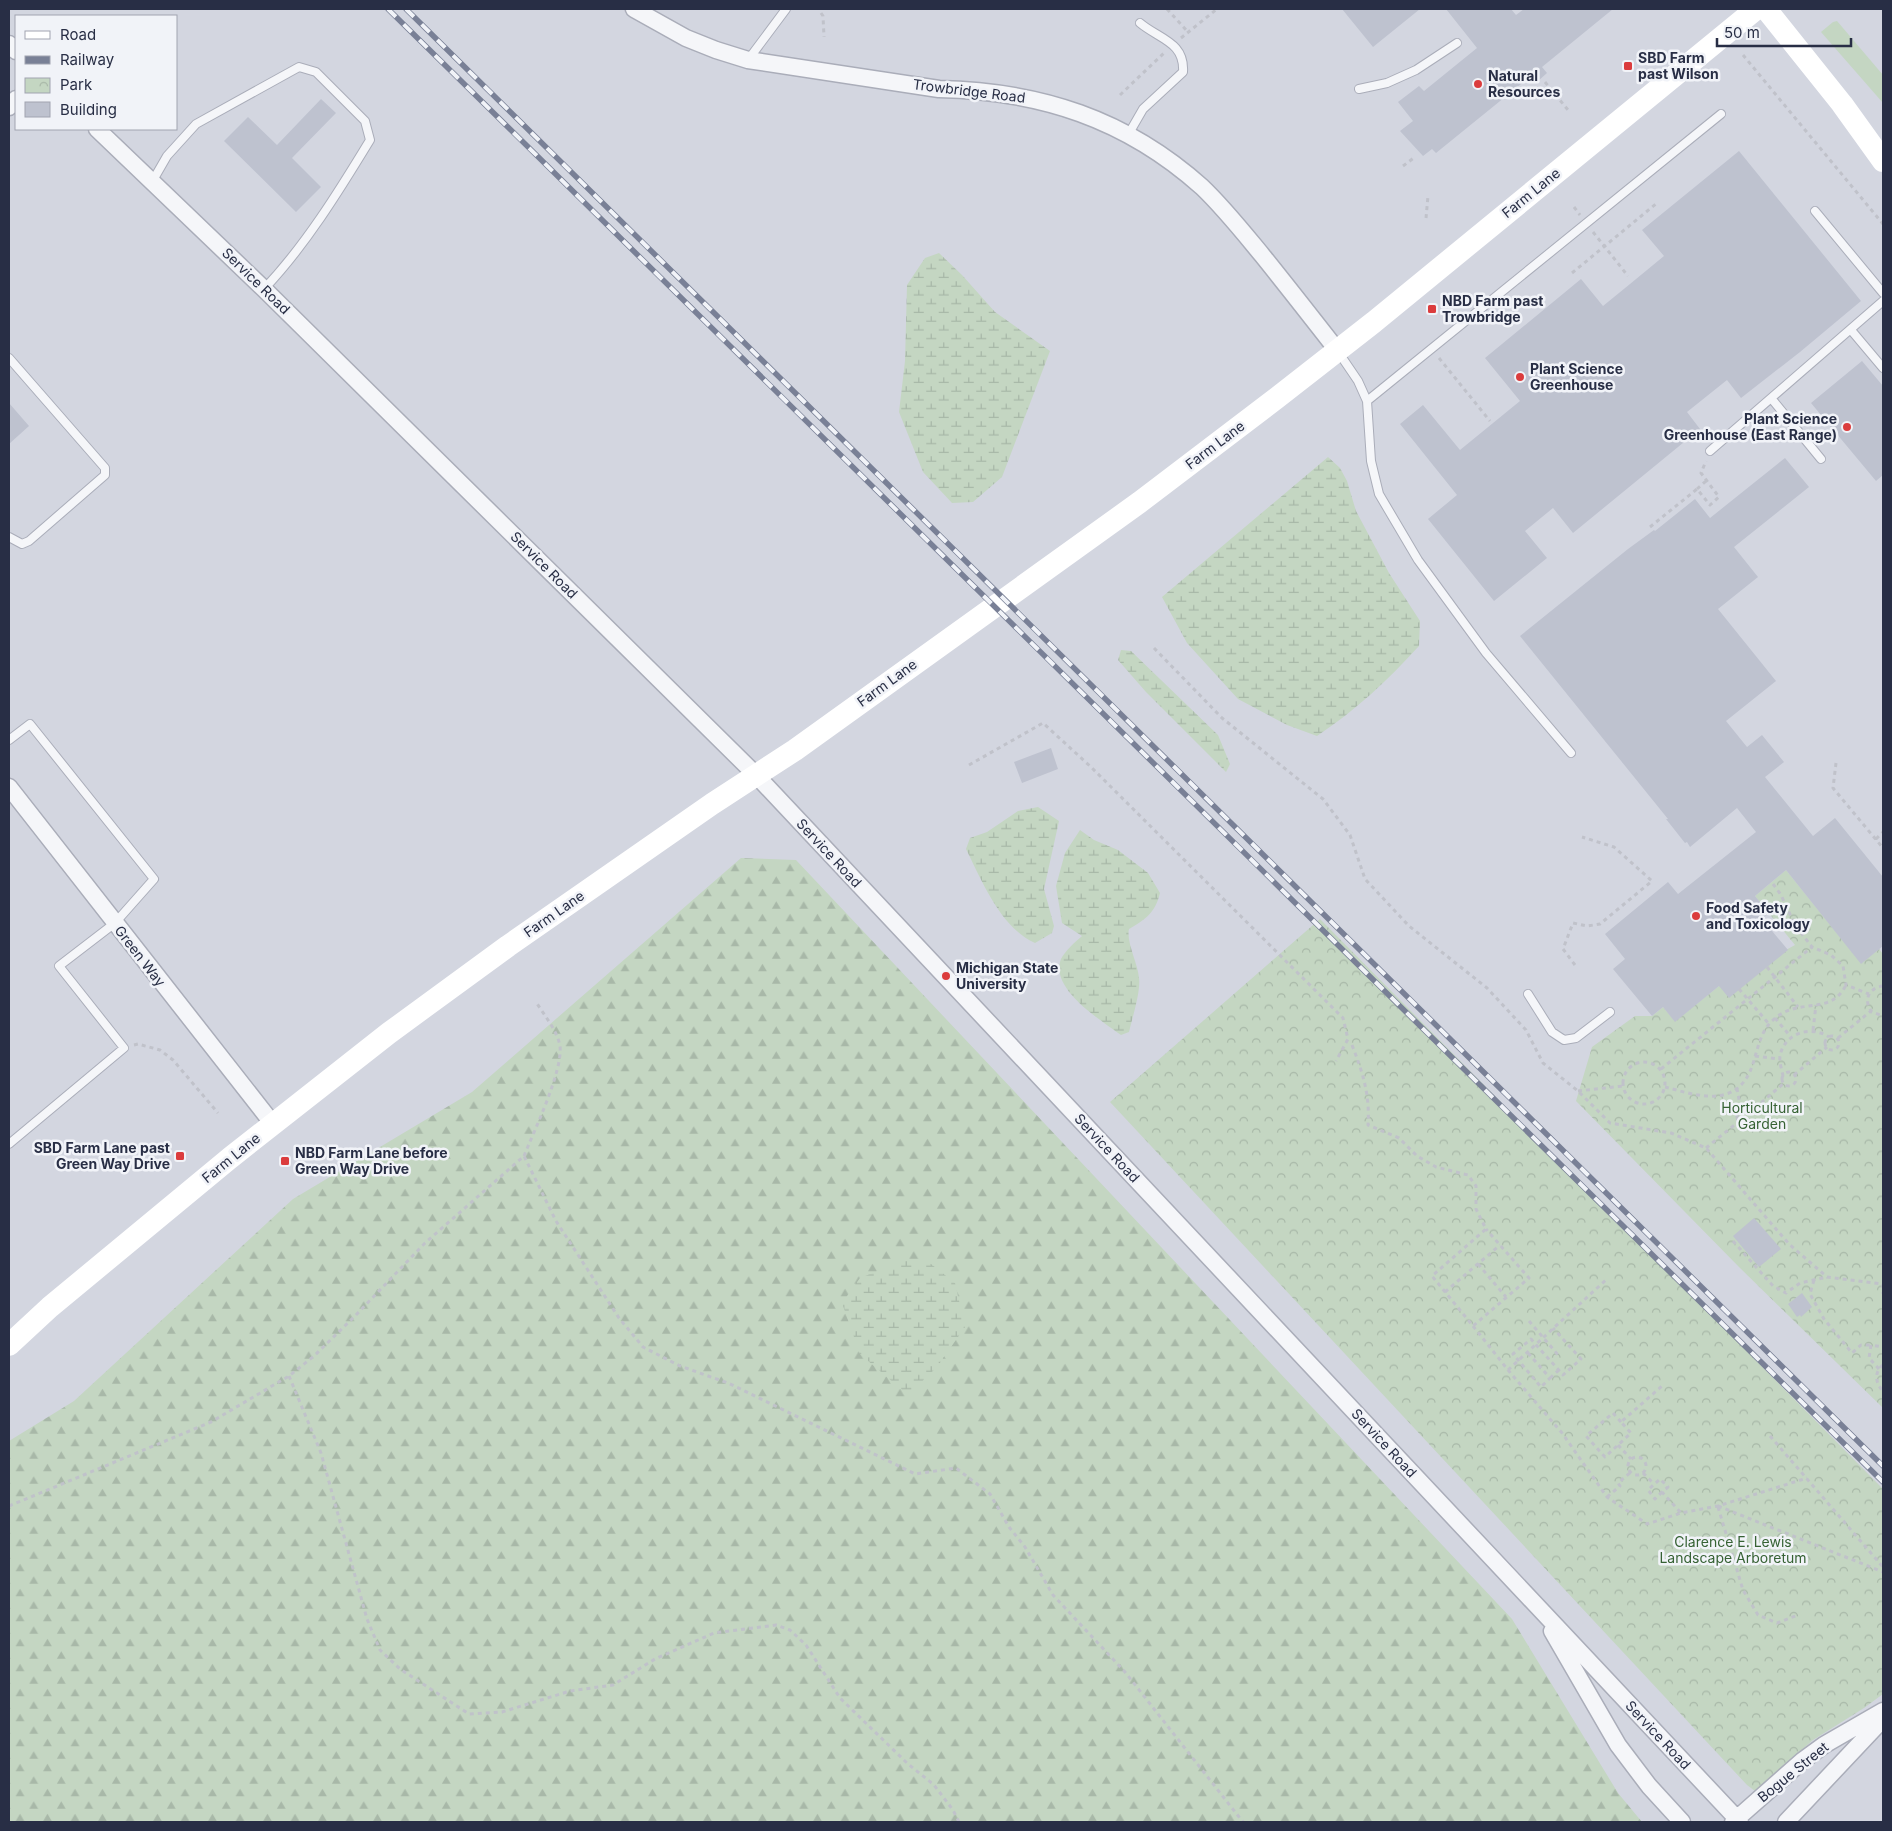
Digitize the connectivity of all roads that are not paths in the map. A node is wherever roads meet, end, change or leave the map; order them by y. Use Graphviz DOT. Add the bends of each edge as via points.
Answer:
graph roads {
  1 [pos="634,9"];
  2 [pos="786,9"];
  3 [pos="1756,9"];
  4 [pos="1766,9"];
  5 [pos="1140,23"];
  6 [pos="1457,43"];
  7 [pos="748,60"];
  8 [pos="1359,89"];
  9 [pos="1842,104"];
  10 [pos="1721,114"];
  11 [pos="98,130"];
  12 [pos="1128,135"];
  13 [pos="1883,142"];
  14 [pos="1883,161"];
  15 [pos="152,182"];
  16 [pos="1815,211"];
  17 [pos="264,289"];
  18 [pos="1883,293"];
  19 [pos="1883,300"];
  20 [pos="1851,330"];
  21 [pos="1337,350"];
  22 [pos="9,358"];
  23 [pos="1883,368"];
  24 [pos="1771,398"];
  25 [pos="1367,401"];
  26 [pos="1710,451"];
  27 [pos="1821,459"];
  28 [pos="9,537"];
  29 [pos="9,740"];
  30 [pos="1571,753"];
  31 [pos="756,775"];
  32 [pos="9,787"];
  33 [pos="114,923"];
  34 [pos="1528,994"];
  35 [pos="1610,1012"];
  36 [pos="273,1124"];
  37 [pos="9,1144"];
  38 [pos="9,1344"];
  39 [pos="1535,1604"];
  40 [pos="1883,1711"];
  41 [pos="1883,1719"];
  42 [pos="1737,1821"];
  43 [pos="1682,1822"];
  44 [pos="1786,1822"];
  1 -- 7 [label="street, Trowbridge Road" via="686,38"];
  2 -- 7 [label="lane"];
  3 -- 21 [label="street, Farm Lane"];
  4 -- 9 [label="street"];
  5 -- 12 [label="lane" via="1173,44 1182,58 1183,72 1143,109"];
  6 -- 8 [label="lane" via="1416,70 1387,83"];
  7 -- 12 [label="street, Trowbridge Road" via="939,89 987,91 1034,99 1086,115"];
  9 -- 13 [label="street"];
  9 -- 14 [label="street"];
  10 -- 25 [label="lane"];
  11 -- 15 [label="street, Service Road"];
  12 -- 21 [label="street, Trowbridge Road" via="1179,168 1224,210"];
  15 -- 17 [label="street, Service Road"];
  15 -- 17 [label="lane" via="167,156 196,124 299,67 316,72 365,121 370,140 283,269"];
  16 -- 18 [label="lane"];
  17 -- 31 [label="street, Service Road"];
  19 -- 20 [label="lane"];
  20 -- 23 [label="lane"];
  20 -- 24 [label="lane"];
  21 -- 25 [label="lane"];
  21 -- 31 [label="street, Farm Lane" via="1140,502"];
  22 -- 28 [label="lane" via="105,468 105,475 29,541 22,544"];
  24 -- 26 [label="lane"];
  24 -- 27 [label="lane"];
  25 -- 30 [label="lane" via="1371,460 1379,494 1418,560 1486,653"];
  29 -- 33 [label="lane" via="30,724 154,879"];
  31 -- 36 [label="street, Farm Lane" via="508,946"];
  31 -- 39 [label="street, Service Road"];
  32 -- 33 [label="street, Green Way"];
  33 -- 36 [label="street, Green Way"];
  33 -- 37 [label="lane" via="59,966 124,1048"];
  34 -- 35 [label="lane" via="1552,1032 1564,1040 1576,1038"];
  36 -- 38 [label="street, Farm Lane"];
  39 -- 42 [label="street, Service Road"];
  39 -- 43 [label="street, Service Road" via="1618,1745"];
  40 -- 42 [label="street, Bogue Street" via="1802,1761"];
  41 -- 44 [label="street, Bogue Street"];
}
